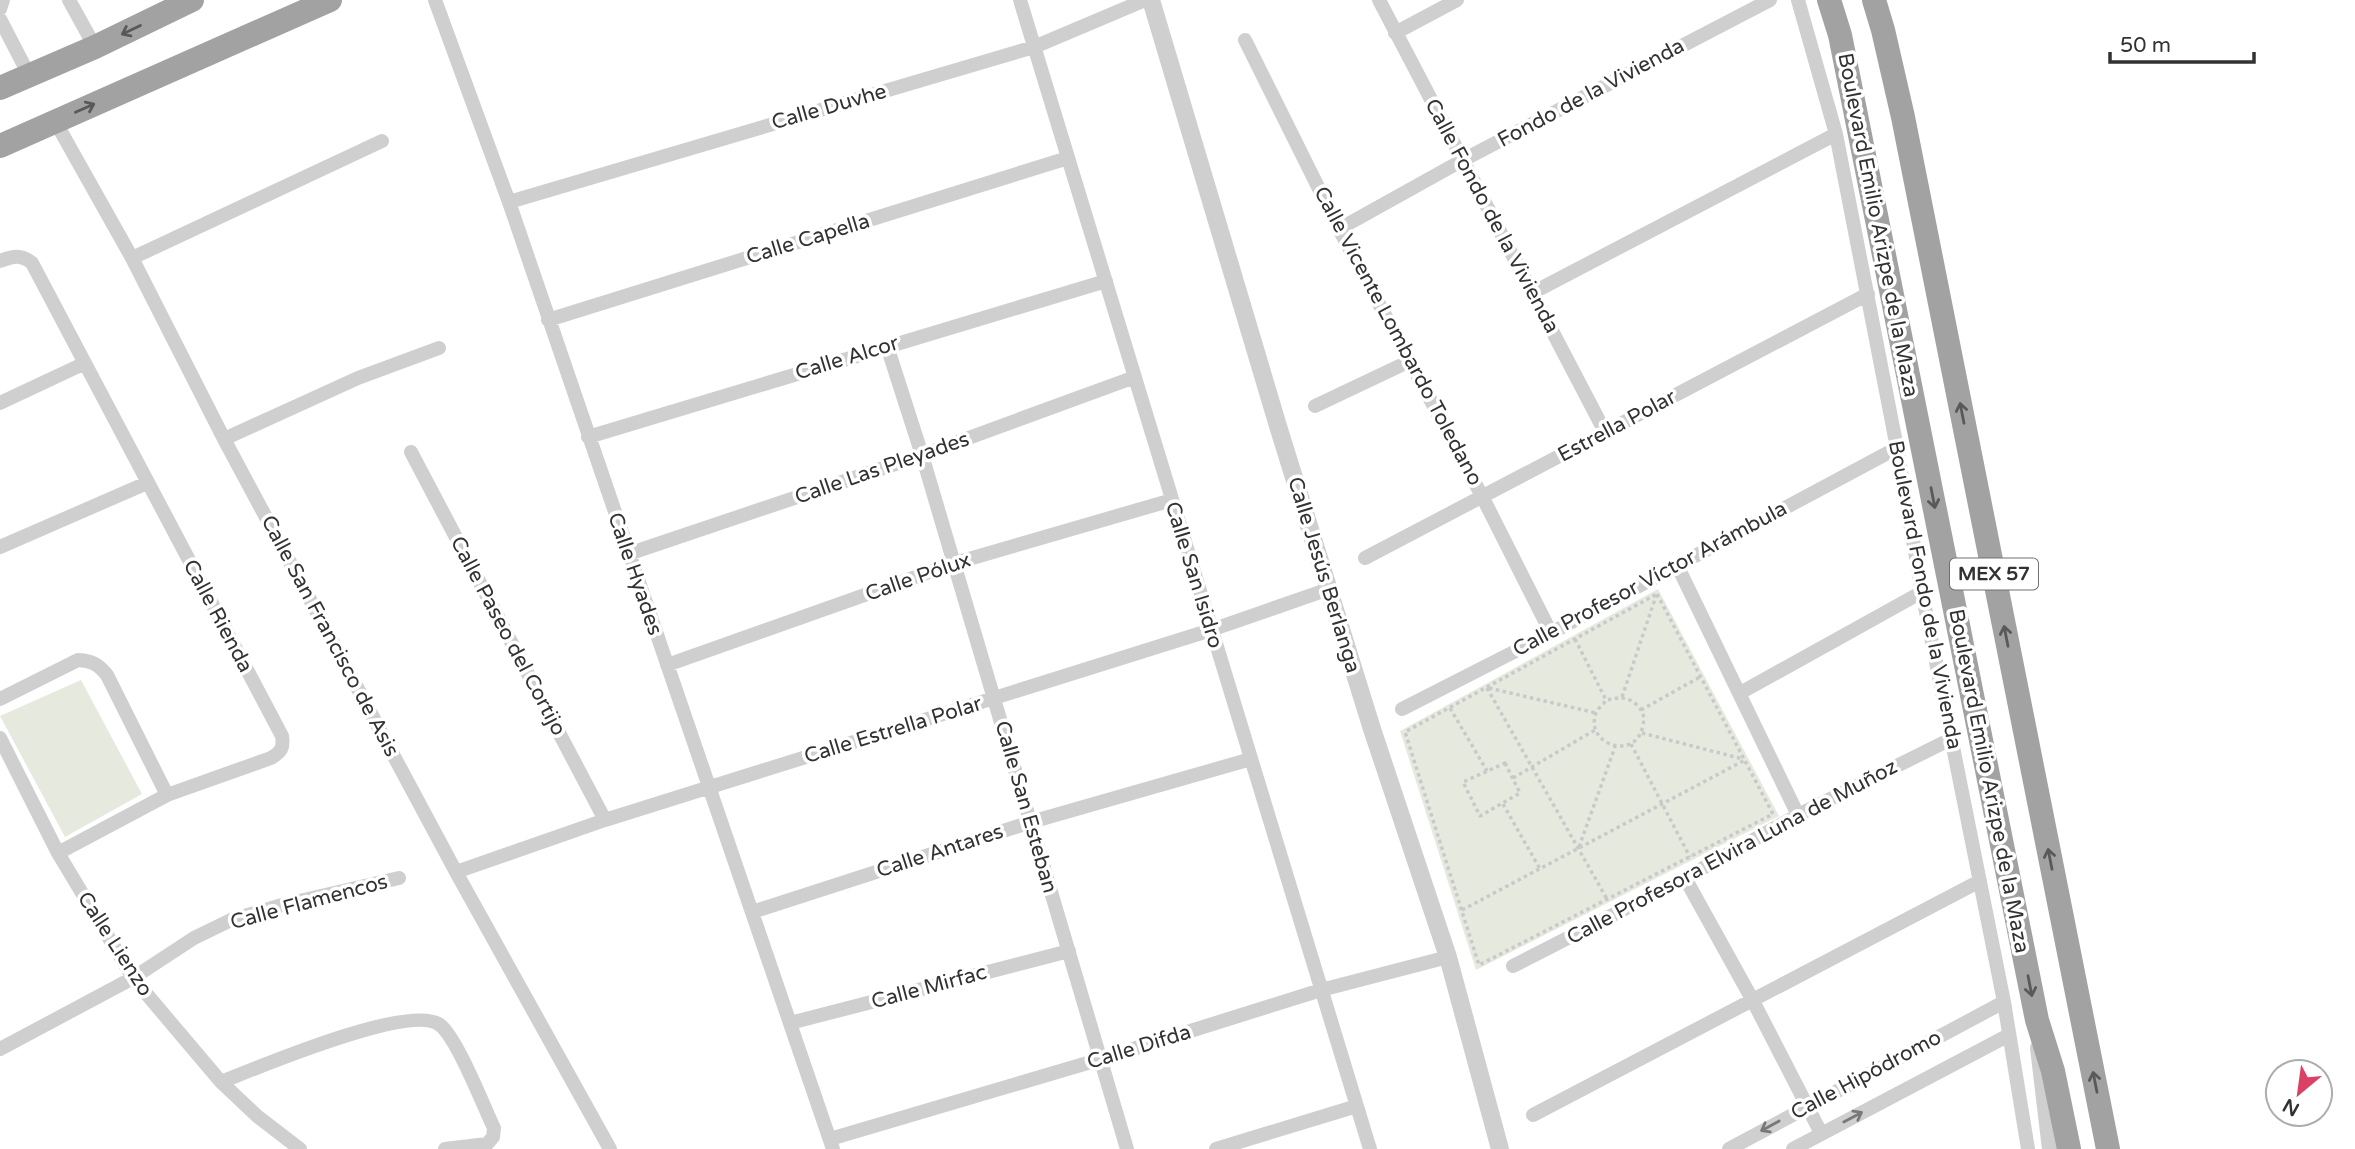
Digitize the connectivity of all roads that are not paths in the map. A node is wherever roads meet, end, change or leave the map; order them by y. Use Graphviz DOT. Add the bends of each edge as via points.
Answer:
graph roads {
  1 [pos="3,0"];
  2 [pos="69,0"];
  3 [pos="192,0"];
  4 [pos="330,0"];
  5 [pos="435,0"];
  6 [pos="1020,0"];
  7 [pos="1145,0"];
  8 [pos="1151,0"];
  9 [pos="1379,0"];
  10 [pos="1457,0"];
  11 [pos="1770,0"];
  12 [pos="1829,0"];
  13 [pos="1874,0"];
  14 [pos="1799,1"];
  15 [pos="0,9"];
  16 [pos="0,19"];
  17 [pos="1395,33"];
  18 [pos="1245,40"];
  19 [pos="95,47"];
  20 [pos="1034,47"];
  21 [pos="29,75"];
  22 [pos="0,88"];
  23 [pos="55,121"];
  24 [pos="1836,134"];
  25 [pos="382,141"];
  26 [pos="0,146"];
  27 [pos="1068,158"];
  28 [pos="1463,160"];
  29 [pos="509,202"];
  30 [pos="1339,229"];
  31 [pos="132,258"];
  32 [pos="0,261"];
  33 [pos="1106,281"];
  34 [pos="1532,293"];
  35 [pos="1868,294"];
  36 [pos="548,320"];
  37 [pos="887,346"];
  38 [pos="439,348"];
  39 [pos="1410,361"];
  40 [pos="83,364"];
  41 [pos="1135,377"];
  42 [pos="0,404"];
  43 [pos="1315,405"];
  44 [pos="1605,432"];
  45 [pos="588,437"];
  46 [pos="224,439"];
  47 [pos="1897,449"];
  48 [pos="411,452"];
  49 [pos="922,455"];
  50 [pos="147,483"];
  51 [pos="1483,498"];
  52 [pos="1172,500"];
  53 [pos="0,547"];
  54 [pos="628,554"];
  55 [pos="1365,558"];
  56 [pos="955,563"];
  57 [pos="1677,565"];
  58 [pos="1329,589"];
  59 [pos="1922,592"];
  60 [pos="1211,631"];
  61 [pos="1551,633"];
  62 [pos="667,665"];
  63 [pos="1740,693"];
  64 [pos="0,699"];
  65 [pos="994,699"];
  66 [pos="1402,709"];
  67 [pos="0,738"];
  68 [pos="1951,738"];
  69 [pos="1251,759"];
  70 [pos="709,787"];
  71 [pos="167,795"];
  72 [pos="1798,815"];
  73 [pos="605,820"];
  74 [pos="1031,822"];
  75 [pos="58,853"];
  76 [pos="456,872"];
  77 [pos="399,878"];
  78 [pos="1685,878"];
  79 [pos="1980,881"];
  80 [pos="752,912"];
  81 [pos="1069,950"];
  82 [pos="1448,957"];
  83 [pos="1513,966"];
  84 [pos="133,978"];
  85 [pos="1321,990"];
  86 [pos="1752,999"];
  87 [pos="2004,1002"];
  88 [pos="2037,1020"];
  89 [pos="790,1023"];
  90 [pos="2009,1035"];
  91 [pos="0,1049"];
  92 [pos="1101,1059"];
  93 [pos="221,1082"];
  94 [pos="1357,1106"];
  95 [pos="1806,1106"];
  96 [pos="1534,1115"];
  97 [pos="1821,1133"];
  98 [pos="831,1144"];
  99 [pos="300,1149"];
  100 [pos="445,1149"];
  101 [pos="610,1149"];
  102 [pos="1127,1149"];
  103 [pos="1216,1149"];
  104 [pos="1370,1149"];
  105 [pos="1500,1149"];
  106 [pos="1729,1149"];
  107 [pos="1793,1149"];
  108 [pos="2028,1149"];
  109 [pos="2051,1149"];
  110 [pos="2069,1149"];
  111 [pos="2108,1149"];
  1 -- 15 [label="street"];
  2 -- 19 [label="street"];
  3 -- 19 [label="highway, one-way"];
  23 -- 4 [label="highway, one-way"];
  5 -- 29 [label="street, Calle Hyades"];
  6 -- 20 [label="street, Calle San Isidro"];
  7 -- 20 [label="street, Calle Duvhe"];
  8 -- 58 [label="street, Calle Jesús Berlanga"];
  9 -- 17 [label="street, Calle Fondo de la Vivienda"];
  10 -- 17 [label="street"];
  11 -- 28 [label="street, Fondo de la Vivienda"];
  12 -- 88 [label="highway, Boulevard Emilio Arizpe de la Maza / MEX 57, one-way" via="1843,49"];
  111 -- 13 [label="highway, Boulevard Emilio Arizpe de la Maza / MEX 57, one-way" via="1903,117"];
  14 -- 24 [label="street, Boulevard Fondo de la Vivienda"];
  16 -- 21 [label="street"];
  17 -- 28 [label="street, Calle Fondo de la Vivienda"];
  18 -- 30 [label="street, Calle Vicente Lombardo Toledano"];
  19 -- 21 [label="highway"];
  20 -- 27 [label="street, Calle San Isidro"];
  20 -- 29 [label="street, Calle Duvhe"];
  21 -- 22 [label="highway"];
  23 -- 26 [label="highway"];
  23 -- 31 [label="street, Calle San Francisco de Asis"];
  24 -- 34 [label="street"];
  24 -- 35 [label="street, Boulevard Fondo de la Vivienda"];
  25 -- 31 [label="street"];
  27 -- 33 [label="street, Calle San Isidro"];
  27 -- 36 [label="street, Calle Capella"];
  28 -- 30 [label="street, Fondo de la Vivienda"];
  28 -- 34 [label="street, Calle Fondo de la Vivienda"];
  29 -- 36 [label="street, Calle Hyades"];
  30 -- 39 [label="street, Calle Vicente Lombardo Toledano"];
  31 -- 46 [label="street, Calle San Francisco de Asis"];
  32 -- 40 [label="street, Calle Rienda" via="20,256 32,263"];
  33 -- 37 [label="street, Calle Alcor"];
  33 -- 41 [label="street, Calle San Isidro"];
  34 -- 44 [label="street, Calle Fondo de la Vivienda"];
  35 -- 44 [label="street, Estrella Polar"];
  35 -- 47 [label="street, Boulevard Fondo de la Vivienda"];
  36 -- 45 [label="street, Calle Hyades"];
  37 -- 45 [label="street, Calle Alcor"];
  37 -- 49 [label="street, Calle San Esteban"];
  38 -- 46 [label="street" via="358,378"];
  39 -- 43 [label="street"];
  39 -- 51 [label="street, Calle Vicente Lombardo Toledano"];
  40 -- 42 [label="street"];
  40 -- 50 [label="street, Calle Rienda"];
  41 -- 49 [label="street, Calle Las Pleyades"];
  41 -- 52 [label="street, Calle San Isidro"];
  44 -- 51 [label="street, Estrella Polar"];
  45 -- 54 [label="street, Calle Hyades"];
  46 -- 76 [label="street, Calle San Francisco de Asis"];
  47 -- 57 [label="street, Calle Profesor Víctor Arámbula"];
  47 -- 59 [label="street, Boulevard Fondo de la Vivienda"];
  48 -- 73 [label="street, Calle Paseo del Cortijo"];
  49 -- 54 [label="street, Calle Las Pleyades"];
  49 -- 56 [label="street, Calle San Esteban"];
  50 -- 53 [label="street"];
  50 -- 71 [label="street, Calle Rienda" via="283,745 271,758"];
  51 -- 55 [label="street, Estrella Polar"];
  51 -- 61 [label="street, Calle Vicente Lombardo Toledano"];
  52 -- 56 [label="street, Calle Pólux"];
  52 -- 60 [label="street, Calle San Isidro"];
  54 -- 62 [label="street, Calle Hyades"];
  56 -- 62 [label="street, Calle Pólux"];
  56 -- 65 [label="street, Calle San Esteban"];
  57 -- 61 [label="street, Calle Profesor Víctor Arámbula"];
  57 -- 63 [label="street"];
  58 -- 60 [label="street, Calle Estrella Polar"];
  58 -- 82 [label="street, Calle Jesús Berlanga"];
  59 -- 63 [label="street"];
  59 -- 68 [label="street, Boulevard Fondo de la Vivienda"];
  60 -- 65 [label="street, Calle Estrella Polar"];
  60 -- 69 [label="street, Calle San Isidro"];
  61 -- 66 [label="street, Calle Profesor Víctor Arámbula"];
  62 -- 70 [label="street, Calle Hyades"];
  63 -- 72 [label="street"];
  64 -- 71 [label="street" via="78,660 99,665"];
  65 -- 70 [label="street, Calle Estrella Polar"];
  65 -- 74 [label="street, Calle San Esteban"];
  67 -- 75 [label="street, Calle Lienzo"];
  68 -- 72 [label="street, Calle Profesora Elvira Luna de Muñoz"];
  68 -- 79 [label="street, Boulevard Fondo de la Vivienda"];
  69 -- 74 [label="street, Calle Antares"];
  69 -- 85 [label="street, Calle San Isidro"];
  70 -- 73 [label="street, Calle Estrella Polar"];
  70 -- 80 [label="street, Calle Hyades"];
  71 -- 75 [label="street, Calle Rienda"];
  72 -- 78 [label="street, Calle Profesora Elvira Luna de Muñoz"];
  73 -- 76 [label="street, Calle Estrella Polar"];
  74 -- 80 [label="street, Calle Antares"];
  74 -- 81 [label="street, Calle San Esteban"];
  75 -- 84 [label="street, Calle Lienzo"];
  76 -- 101 [label="street, Calle San Francisco de Asis"];
  77 -- 84 [label="street, Calle Flamencos" via="231,920"];
  78 -- 83 [label="street, Calle Profesora Elvira Luna de Muñoz"];
  78 -- 86 [label="street"];
  79 -- 86 [label="street"];
  79 -- 87 [label="street, Boulevard Fondo de la Vivienda"];
  80 -- 89 [label="street, Calle Hyades"];
  81 -- 89 [label="street, Calle Mirfac"];
  81 -- 92 [label="street, Calle San Esteban"];
  82 -- 85 [label="street, Calle Difda"];
  82 -- 105 [label="street, Calle Jesús Berlanga"];
  84 -- 91 [label="street, Calle Flamencos"];
  84 -- 93 [label="street, Calle Lienzo"];
  85 -- 92 [label="street, Calle Difda"];
  85 -- 94 [label="street, Calle San Isidro"];
  86 -- 95 [label="street"];
  86 -- 96 [label="street"];
  87 -- 90 [label="street, Boulevard Fondo de la Vivienda"];
  87 -- 95 [label="street, Calle Hipódromo"];
  88 -- 109 [label="street"];
  88 -- 110 [label="highway, Boulevard Emilio Arizpe de la Maza / MEX 57"];
  89 -- 98 [label="street, Calle Hyades"];
  97 -- 90 [label="street, Calle Hipódromo, one-way"];
  90 -- 108 [label="street, Boulevard Fondo de la Vivienda"];
  92 -- 98 [label="street, Calle Difda"];
  92 -- 102 [label="street, Calle San Esteban"];
  93 -- 99 [label="street, Calle Lienzo"];
  93 -- 100 [label="street" via="343,1036 375,1027 434,1021 450,1035 494,1128 488,1144"];
  94 -- 103 [label="street"];
  94 -- 104 [label="street, Calle San Isidro"];
  95 -- 97 [label="street"];
  95 -- 106 [label="street, Calle Hipódromo, one-way"];
  97 -- 107 [label="street, Calle Hipódromo"];
}
